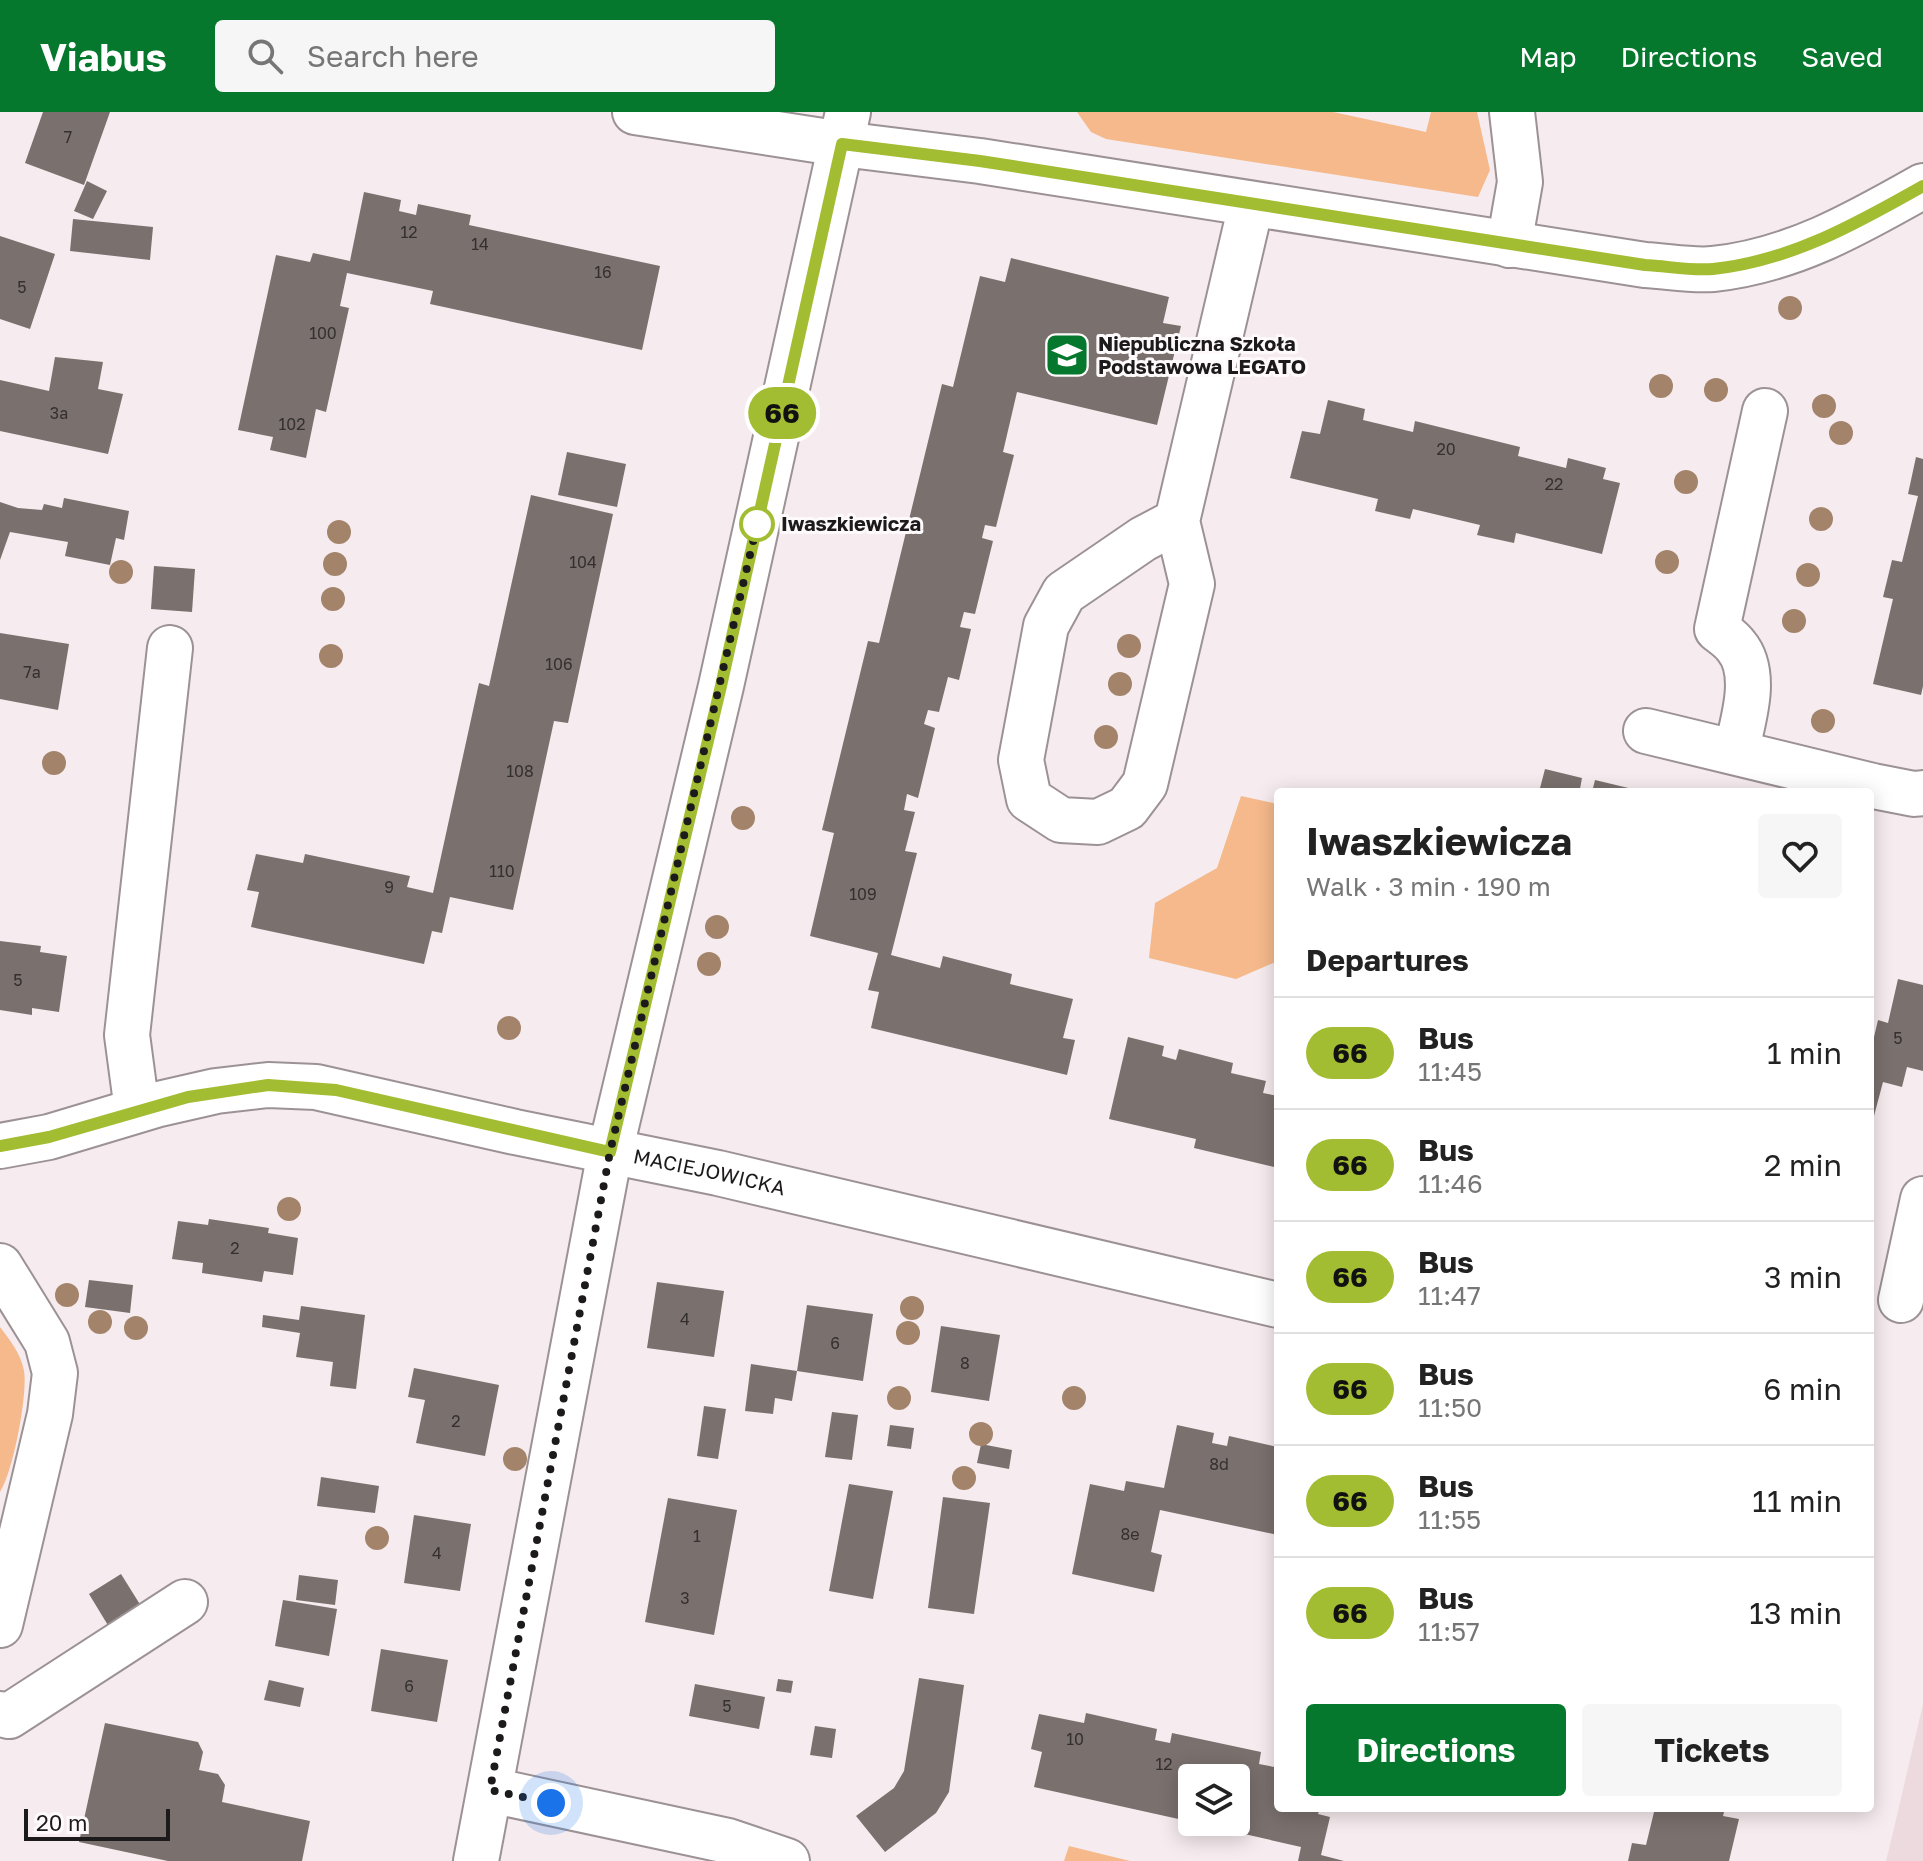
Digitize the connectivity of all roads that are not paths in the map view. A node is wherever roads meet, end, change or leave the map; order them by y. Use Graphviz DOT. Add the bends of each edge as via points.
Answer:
graph roads {
  1 [pos="635,112"];
  2 [pos="1512,112"];
  3 [pos="845,128"];
  4 [pos="1923,186"];
  5 [pos="1251,205"];
  6 [pos="1509,245"];
  7 [pos="1765,411"];
  8 [pos="1177,521"];
  9 [pos="170,648"];
  10 [pos="1646,731"];
  11 [pos="1736,752"];
  12 [pos="1923,793"];
  13 [pos="137,1110"];
  14 [pos="0,1146"];
  15 [pos="610,1152"];
  16 [pos="1923,1199"];
  17 [pos="0,1266"];
  18 [pos="1898,1300"];
  19 [pos="1274,1304"];
  20 [pos="185,1602"];
  21 [pos="0,1625"];
  22 [pos="0,1714"];
  23 [pos="490,1790"];
  24 [pos="783,1860"];
  25 [pos="476,1861"];
  1 -- 3 [label="street"];
  2 -- 6 [label="street" via="1520,182"];
  3 -- 5 [label="street" via="965,159"];
  3 -- 15 [label="street"];
  4 -- 6 [label="street" via="1822,240 1767,260 1710,269"];
  5 -- 6 [label="street"];
  5 -- 8 [label="street"];
  7 -- 11 [label="street" via="1717,629 1738,647 1745,666 1749,697"];
  8 -- 8 [label="street" via="1064,593 1046,626 1021,760 1029,799 1061,820 1098,822 1127,808 1145,784 1192,584"];
  9 -- 13 [label="street" via="127,1035"];
  10 -- 11 [label="street"];
  11 -- 12 [label="street"];
  13 -- 14 [label="street, MACIEJOWICKA"];
  13 -- 15 [label="street, MACIEJOWICKA" via="244,1087 316,1087"];
  15 -- 19 [label="street, MACIEJOWICKA"];
  15 -- 23 [label="street"];
  16 -- 18 [label="street"];
  17 -- 21 [label="street" via="47,1342 55,1373"];
  20 -- 22 [label="street" via="9,1716"];
  23 -- 24 [label="street" via="728,1841"];
  23 -- 25 [label="street"];
}
